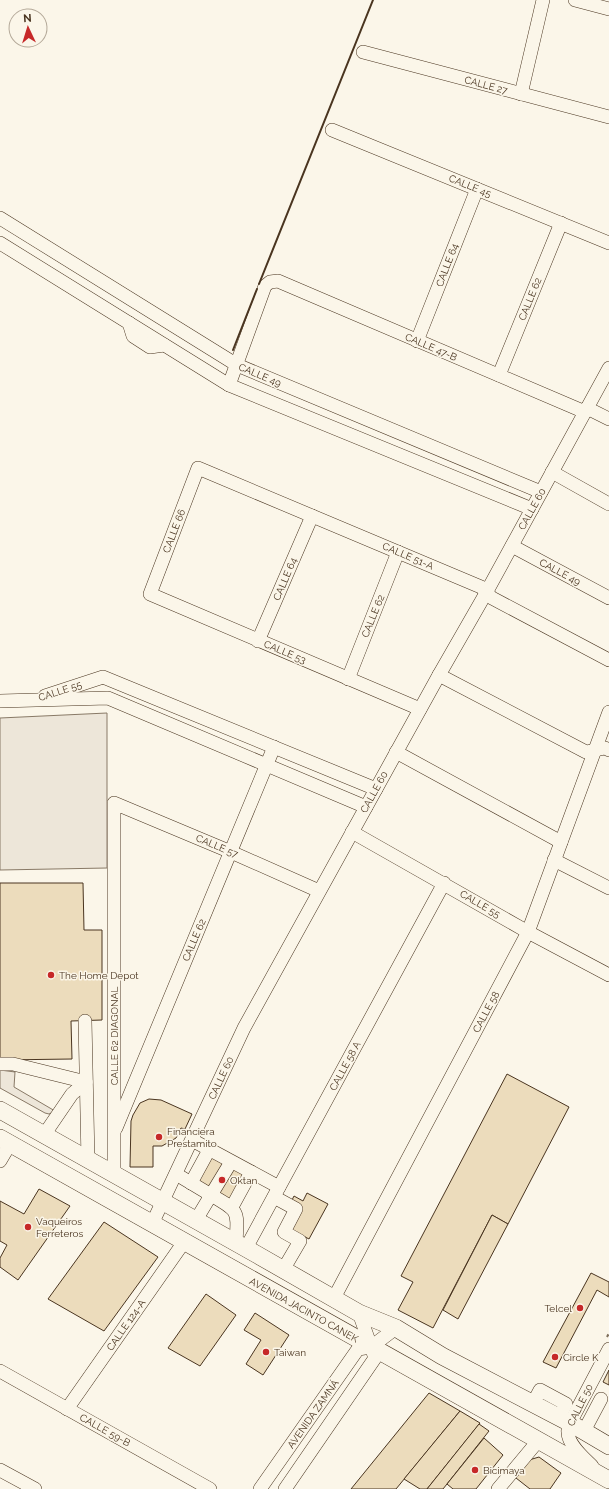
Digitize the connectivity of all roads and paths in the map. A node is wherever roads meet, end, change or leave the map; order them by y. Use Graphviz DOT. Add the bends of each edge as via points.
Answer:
graph roads {
  1 [pos="543,0"];
  2 [pos="576,0"];
  3 [pos="609,9"];
  4 [pos="363,52"];
  5 [pos="521,94"];
  6 [pos="609,118"];
  7 [pos="332,130"];
  8 [pos="477,189"];
  9 [pos="0,218"];
  10 [pos="561,223"];
  11 [pos="0,243"];
  12 [pos="609,243"];
  13 [pos="52,250"];
  14 [pos="39,267"];
  15 [pos="417,341"];
  16 [pos="237,365"];
  17 [pos="609,368"];
  18 [pos="499,376"];
  19 [pos="229,385"];
  20 [pos="586,410"];
  21 [pos="609,419"];
  22 [pos="399,433"];
  23 [pos="391,451"];
  24 [pos="198,468"];
  25 [pos="552,472"];
  26 [pos="541,492"];
  27 [pos="609,504"];
  28 [pos="532,510"];
  29 [pos="312,516"];
  30 [pos="512,546"];
  31 [pos="398,552"];
  32 [pos="486,593"];
  33 [pos="150,594"];
  34 [pos="609,598"];
  35 [pos="258,641"];
  36 [pos="609,660"];
  37 [pos="439,674"];
  38 [pos="348,679"];
  39 [pos="0,701"];
  40 [pos="31,701"];
  41 [pos="420,709"];
  42 [pos="609,712"];
  43 [pos="274,747"];
  44 [pos="595,750"];
  45 [pos="609,750"];
  46 [pos="396,752"];
  47 [pos="267,765"];
  48 [pos="376,789"];
  49 [pos="114,803"];
  50 [pos="366,807"];
  51 [pos="352,832"];
  52 [pos="561,842"];
  53 [pos="231,852"];
  54 [pos="554,860"];
  55 [pos="444,883"];
  56 [pos="609,888"];
  57 [pos="320,891"];
  58 [pos="528,932"];
  59 [pos="607,970"];
  60 [pos="85,1021"];
  61 [pos="0,1064"];
  62 [pos="86,1082"];
  63 [pos="0,1110"];
  64 [pos="114,1133"];
  65 [pos="44,1135"];
  66 [pos="192,1140"];
  67 [pos="5,1141"];
  68 [pos="209,1150"];
  69 [pos="88,1160"];
  70 [pos="0,1161"];
  71 [pos="231,1162"];
  72 [pos="251,1172"];
  73 [pos="114,1173"];
  74 [pos="176,1174"];
  75 [pos="191,1183"];
  76 [pos="276,1192"];
  77 [pos="211,1195"];
  78 [pos="163,1202"];
  79 [pos="232,1207"];
  80 [pos="196,1220"];
  81 [pos="152,1224"];
  82 [pos="184,1242"];
  83 [pos="241,1245"];
  84 [pos="283,1270"];
  85 [pos="334,1298"];
  86 [pos="359,1313"];
  87 [pos="396,1328"];
  88 [pos="371,1347"];
  89 [pos="609,1349"];
  90 [pos="0,1371"];
  91 [pos="586,1392"];
  92 [pos="605,1401"];
  93 [pos="67,1409"];
  94 [pos="571,1424"];
  95 [pos="538,1441"];
  96 [pos="609,1446"];
  97 [pos="0,1470"];
  98 [pos="606,1478"];
  99 [pos="35,1489"];
  100 [pos="210,1489"];
  101 [pos="260,1489"];
  102 [pos="285,1489"];
  103 [pos="498,1489"];
  1 -- 5 [label="street"];
  2 -- 3 [label="street"];
  4 -- 5 [label="street, CALLE 27"];
  5 -- 6 [label="street, CALLE 27"];
  7 -- 8 [label="street, CALLE 45"];
  8 -- 10 [label="street, CALLE 45"];
  8 -- 15 [label="street, CALLE 64"];
  9 -- 13 [label="street, CALLE 49"];
  10 -- 12 [label="street, CALLE 45"];
  10 -- 18 [label="street, CALLE 62"];
  11 -- 14 [label="street, CALLE 49"];
  13 -- 14 [label="street"];
  13 -- 16 [label="street, CALLE 49"];
  14 -- 19 [label="street, CALLE 49"];
  15 -- 16 [label="street, CALLE 47-B" via="278,281 270,282 265,286"];
  15 -- 18 [label="street, CALLE 47-B"];
  16 -- 19 [label="street"];
  16 -- 22 [label="street, CALLE 49"];
  17 -- 20 [label="street, CALLE 60"];
  18 -- 20 [label="street, CALLE 47-B"];
  19 -- 23 [label="street, CALLE 49"];
  20 -- 21 [label="street, CALLE 47-B"];
  20 -- 25 [label="street, CALLE 60"];
  22 -- 23 [label="street"];
  22 -- 26 [label="street, CALLE 49"];
  23 -- 28 [label="street, CALLE 49"];
  24 -- 29 [label="street, CALLE 51-A"];
  24 -- 33 [label="street, CALLE 66"];
  25 -- 26 [label="street, CALLE 60"];
  25 -- 27 [label="street"];
  26 -- 28 [label="street, CALLE 60"];
  28 -- 30 [label="street, CALLE 60"];
  29 -- 31 [label="street, CALLE 51-A"];
  29 -- 35 [label="street, CALLE 64"];
  30 -- 32 [label="street, CALLE 60"];
  30 -- 34 [label="street, CALLE 49"];
  31 -- 32 [label="street, CALLE 51-A" via="481,587"];
  31 -- 38 [label="street, CALLE 62"];
  32 -- 36 [label="street, CALLE 51-A"];
  32 -- 37 [label="street, CALLE 60"];
  33 -- 35 [label="street, CALLE 53"];
  35 -- 38 [label="street, CALLE 53"];
  37 -- 41 [label="street, CALLE 60"];
  37 -- 44 [label="street" via="586,752"];
  38 -- 41 [label="street, CALLE 53"];
  39 -- 40 [label="street"];
  40 -- 43 [label="street, CALLE 55" via="103,677"];
  40 -- 47 [label="street, CALLE 55" via="108,698"];
  41 -- 46 [label="street, CALLE 60"];
  42 -- 44 [label="street, CALLE 58"];
  43 -- 47 [label="street, CALLE 62"];
  43 -- 48 [label="street, CALLE 55"];
  44 -- 45 [label="street"];
  44 -- 52 [label="street, CALLE 58"];
  46 -- 48 [label="street, CALLE 60"];
  46 -- 52 [label="street"];
  47 -- 50 [label="street, CALLE 55"];
  47 -- 53 [label="street, CALLE 62"];
  48 -- 50 [label="street, CALLE 60"];
  49 -- 53 [label="street, CALLE 57"];
  49 -- 64 [label="street, CALLE 62 DIAGONAL"];
  50 -- 51 [label="street, CALLE 60"];
  51 -- 55 [label="street, CALLE 55"];
  51 -- 57 [label="street, CALLE 60"];
  52 -- 54 [label="street, CALLE 58"];
  53 -- 57 [label="street, CALLE 57"];
  53 -- 64 [label="street, CALLE 62"];
  54 -- 56 [label="street"];
  54 -- 58 [label="street, CALLE 58"];
  55 -- 58 [label="street, CALLE 55"];
  55 -- 76 [label="street, CALLE 58 A"];
  57 -- 66 [label="street, CALLE 60" via="244,1028"];
  58 -- 59 [label="street, CALLE 55"];
  58 -- 85 [label="street, CALLE 58"];
  60 -- 62 [label="street"];
  61 -- 62 [label="street" via="13,1064"];
  62 -- 65 [label="street" via="72,1094"];
  62 -- 69 [label="street"];
  63 -- 65 [label="main road"];
  64 -- 73 [label="street, CALLE 62 DIAGONAL"];
  65 -- 69 [label="main road"];
  66 -- 68 [label="street"];
  66 -- 74 [label="street, CALLE 60"];
  67 -- 70 [label="street"];
  67 -- 81 [label="main road, AVENIDA JACINTO CANEK"];
  68 -- 71 [label="street"];
  68 -- 75 [label="street"];
  69 -- 73 [label="main road"];
  71 -- 72 [label="street"];
  71 -- 77 [label="street"];
  72 -- 76 [label="street"];
  72 -- 79 [label="street"];
  73 -- 78 [label="main road"];
  74 -- 75 [label="street"];
  74 -- 78 [label="street, CALLE 60"];
  75 -- 77 [label="street"];
  76 -- 83 [label="street, CALLE 58 A"];
  76 -- 84 [label="street" via="296,1209 284,1232 300,1241"];
  77 -- 79 [label="street"];
  77 -- 80 [label="street"];
  78 -- 80 [label="main road"];
  78 -- 81 [label="street, CALLE 60"];
  79 -- 83 [label="street"];
  80 -- 83 [label="main road"];
  81 -- 82 [label="main road, AVENIDA JACINTO CANEK"];
  82 -- 88 [label="main road, AVENIDA JACINTO CANEK"];
  82 -- 93 [label="street, CALLE 124-A"];
  83 -- 84 [label="main road"];
  84 -- 85 [label="main road"];
  85 -- 86 [label="main road"];
  86 -- 87 [label="main road"];
  86 -- 88 [label="street, AVENIDA ZAMNÁ"];
  87 -- 88 [label="street, AVENIDA ZAMNÁ"];
  87 -- 94 [label="main road" via="442,1356"];
  88 -- 95 [label="main road, AVENIDA JACINTO CANEK"];
  88 -- 101 [label="street, AVENIDA ZAMNÁ" via="358,1349"];
  88 -- 102 [label="street, AVENIDA ZAMNÁ" via="375,1358"];
  89 -- 91 [label="street, CALLE 50"];
  90 -- 93 [label="street, CALLE 59-B"];
  91 -- 92 [label="street"];
  91 -- 94 [label="street, CALLE 50"];
  92 -- 94 [label="street"];
  93 -- 100 [label="street, CALLE 59-B"];
  94 -- 96 [label="main road"];
  94 -- 98 [label="street, CALLE 50" via="567,1432 569,1439 581,1455"];
  95 -- 98 [label="main road, AVENIDA JACINTO CANEK"];
  95 -- 103 [label="street"];
  97 -- 99 [label="street"];
}
